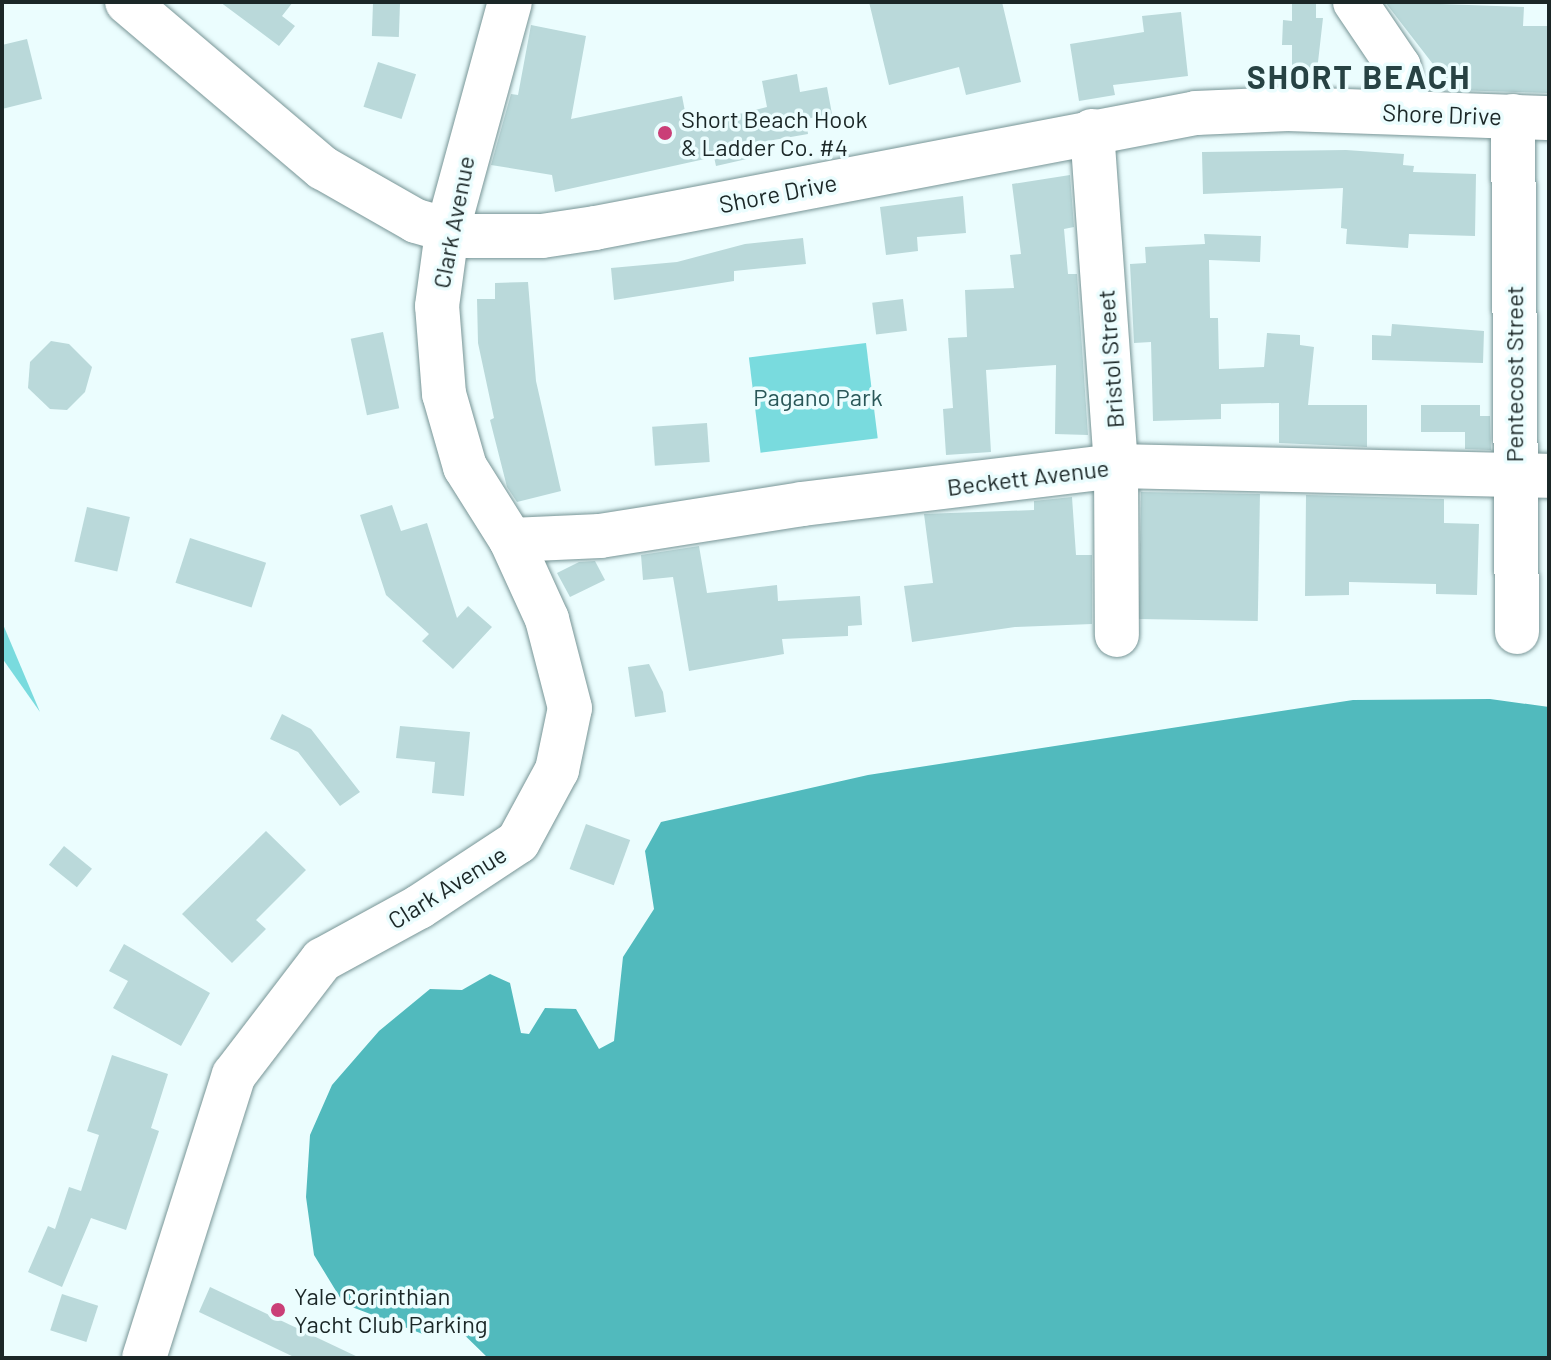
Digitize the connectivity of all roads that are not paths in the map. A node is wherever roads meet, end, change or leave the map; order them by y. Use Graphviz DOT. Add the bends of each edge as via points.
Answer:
graph roads {
  1 [pos="127,2"];
  2 [pos="510,2"];
  3 [pos="1355,2"];
  4 [pos="1406,112"];
  5 [pos="1531,117"];
  6 [pos="1092,131"];
  7 [pos="447,232"];
  8 [pos="1116,466"];
  9 [pos="1532,476"];
  10 [pos="511,540"];
  11 [pos="1517,632"];
  12 [pos="1117,635"];
  13 [pos="160,1350"];
  1 -- 7 [label="street, Shore Drive" via="323,168 403,215"];
  2 -- 7 [label="street, Clark Avenue"];
  3 -- 4 [label="street" via="1399,67"];
  4 -- 5 [label="street, Shore Drive"];
  4 -- 6 [label="street, Shore Drive" via="1223,111"];
  5 -- 9 [label="street, Pentecost Street"];
  6 -- 7 [label="street, Shore Drive" via="568,232 502,237"];
  6 -- 8 [label="street, Bristol Street"];
  7 -- 10 [label="street, Clark Avenue" via="437,306 444,394 465,467"];
  8 -- 9 [label="street, Beckett Avenue"];
  8 -- 10 [label="street, Beckett Avenue" via="802,504 600,536"];
  8 -- 12 [label="street, Bristol Street"];
  9 -- 11 [label="street, Pentecost Street"];
  10 -- 13 [label="street, Clark Avenue" via="547,619 570,708 557,770 518,842 419,907 322,960 234,1075"];
}
